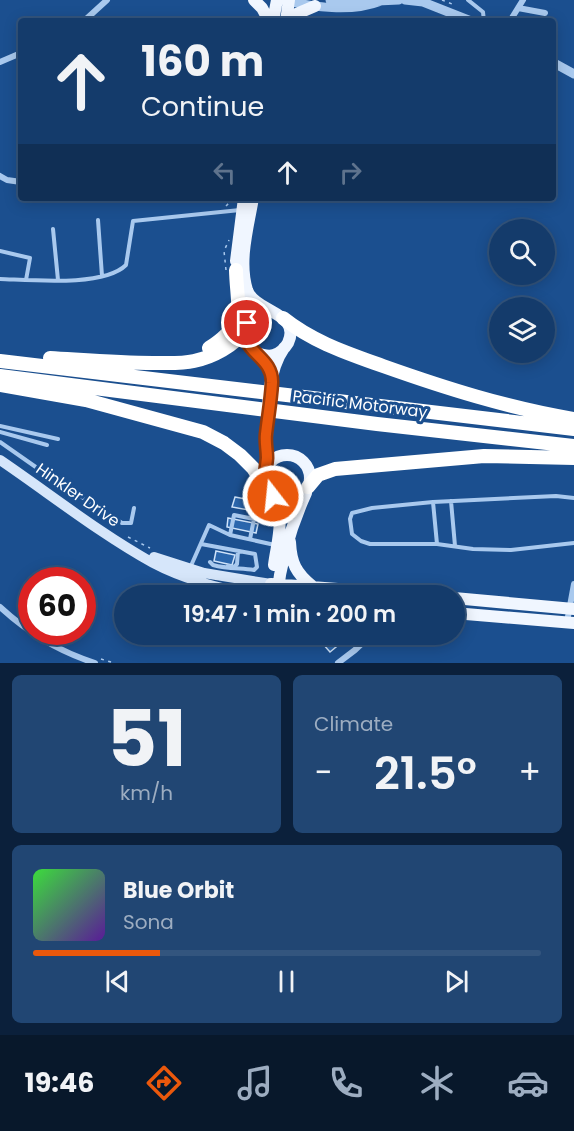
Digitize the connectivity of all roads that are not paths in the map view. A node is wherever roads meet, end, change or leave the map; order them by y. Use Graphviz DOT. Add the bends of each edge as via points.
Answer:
graph roads {
  1 [pos="107,0"];
  2 [pos="254,0"];
  3 [pos="284,0"];
  4 [pos="330,0"];
  5 [pos="399,0"];
  6 [pos="405,0"];
  7 [pos="468,0"];
  8 [pos="523,0"];
  9 [pos="370,1"];
  10 [pos="315,6"];
  11 [pos="518,8"];
  12 [pos="545,13"];
  13 [pos="89,18"];
  14 [pos="267,18"];
  15 [pos="275,18"];
  16 [pos="286,18"];
  17 [pos="290,18"];
  18 [pos="463,18"];
  19 [pos="484,18"];
  20 [pos="512,18"];
  21 [pos="18,56"];
  22 [pos="0,62"];
  23 [pos="556,64"];
  24 [pos="574,74"];
  25 [pos="0,176"];
  26 [pos="18,182"];
  27 [pos="253,201"];
  28 [pos="243,204"];
  29 [pos="98,220"];
  30 [pos="53,230"];
  31 [pos="0,251"];
  32 [pos="236,270"];
  33 [pos="102,276"];
  34 [pos="0,279"];
  35 [pos="26,280"];
  36 [pos="58,280"];
  37 [pos="270,311"];
  38 [pos="283,318"];
  39 [pos="245,328"];
  40 [pos="285,347"];
  41 [pos="256,353"];
  42 [pos="0,361"];
  43 [pos="156,363"];
  44 [pos="34,365"];
  45 [pos="0,376"];
  46 [pos="272,381"];
  47 [pos="0,385"];
  48 [pos="574,419"];
  49 [pos="267,422"];
  50 [pos="0,426"];
  51 [pos="574,429"];
  52 [pos="0,432"];
  53 [pos="58,439"];
  54 [pos="0,442"];
  55 [pos="47,445"];
  56 [pos="574,446"];
  57 [pos="296,456"];
  58 [pos="574,458"];
  59 [pos="0,460"];
  60 [pos="40,470"];
  61 [pos="52,473"];
  62 [pos="265,474"];
  63 [pos="308,488"];
  64 [pos="269,493"];
  65 [pos="574,498"];
  66 [pos="451,501"];
  67 [pos="433,502"];
  68 [pos="134,508"];
  69 [pos="295,517"];
  70 [pos="290,532"];
  71 [pos="230,535"];
  72 [pos="250,539"];
  73 [pos="574,543"];
  74 [pos="201,544"];
  75 [pos="437,544"];
  76 [pos="277,546"];
  77 [pos="455,546"];
  78 [pos="238,551"];
  79 [pos="188,573"];
  80 [pos="574,584"];
  81 [pos="254,585"];
  82 [pos="274,585"];
  83 [pos="275,585"];
  84 [pos="311,585"];
  85 [pos="465,599"];
  86 [pos="0,607"];
  87 [pos="571,609"];
  88 [pos="465,614"];
  89 [pos="570,623"];
  90 [pos="361,645"];
  91 [pos="95,663"];
  92 [pos="338,663"];
  1 -- 13 [label="street"];
  2 -- 14 [label="main road"];
  3 -- 10 [label="street"];
  3 -- 15 [label="main road"];
  3 -- 16 [label="main road"];
  4 -- 9 [label="street"];
  5 -- 9 [label="street"];
  6 -- 18 [label="street" via="423,2"];
  7 -- 19 [label="lane" via="483,12"];
  8 -- 11 [label="street"];
  9 -- 10 [label="street" via="345,8"];
  10 -- 17 [label="main road"];
  11 -- 12 [label="street"];
  11 -- 20 [label="street"];
  21 -- 22 [label="street"];
  23 -- 24 [label="street"];
  25 -- 26 [label="street"];
  27 -- 37 [label="main road" via="244,255 245,282 252,298"];
  28 -- 32 [label="main road"];
  28 -- 33 [label="lane" via="133,221 126,265"];
  29 -- 33 [label="lane"];
  30 -- 36 [label="lane"];
  31 -- 35 [label="lane" via="30,258"];
  32 -- 39 [label="main road" via="246,309"];
  32 -- 43 [label="highway" via="239,308 229,333 199,354"];
  33 -- 36 [label="lane"];
  34 -- 35 [label="lane"];
  35 -- 36 [label="lane"];
  37 -- 38 [label="main road"];
  37 -- 39 [label="main road" via="249,319"];
  38 -- 40 [label="main road" via="290,332"];
  38 -- 48 [label="highway" via="315,339 430,383"];
  39 -- 41 [label="main road" via="246,341"];
  39 -- 43 [label="highway" via="229,346 204,358 188,363"];
  40 -- 41 [label="main road" via="272,356"];
  40 -- 46 [label="main road"];
  41 -- 46 [label="main road" via="267,364"];
  42 -- 44 [label="highway, Pacific Motorway"];
  43 -- 44 [label="highway" via="46,358"];
  44 -- 51 [label="highway, Pacific Motorway"];
  45 -- 56 [label="highway, Pacific Motorway"];
  46 -- 49 [label="main road"];
  47 -- 64 [label="highway" via="86,400 203,432 240,455"];
  49 -- 57 [label="main road" via="276,445"];
  49 -- 62 [label="main road"];
  50 -- 53 [label="lane"];
  52 -- 55 [label="lane"];
  54 -- 60 [label="lane"];
  57 -- 62 [label="main road" via="277,458"];
  57 -- 63 [label="main road" via="308,469"];
  58 -- 63 [label="highway" via="484,456 335,469 320,473"];
  59 -- 79 [label="main road, Hinkler Drive" via="153,563"];
  60 -- 61 [label="lane"];
  60 -- 68 [label="lane" via="121,523 132,523"];
  62 -- 64 [label="main road"];
  63 -- 64 [label="main road" via="292,501"];
  63 -- 69 [label="main road"];
  64 -- 76 [label="main road" via="280,513"];
  65 -- 66 [label="lane" via="556,495"];
  66 -- 67 [label="lane"];
  66 -- 77 [label="lane"];
  67 -- 75 [label="lane"];
  67 -- 75 [label="lane" via="352,513 350,532 367,543"];
  69 -- 70 [label="main road"];
  69 -- 76 [label="main road"];
  70 -- 83 [label="main road"];
  70 -- 84 [label="main road" via="293,566"];
  71 -- 72 [label="lane"];
  71 -- 72 [label="lane" via="234,515 254,519"];
  71 -- 74 [label="lane" via="209,525"];
  72 -- 76 [label="lane"];
  73 -- 77 [label="lane" via="511,550"];
  74 -- 78 [label="lane"];
  74 -- 79 [label="lane"];
  75 -- 77 [label="lane"];
  76 -- 82 [label="main road"];
  78 -- 78 [label="lane" via="234,567 210,560 213,566 254,570 255,554"];
  79 -- 81 [label="main road, Hinkler Drive"];
  80 -- 87 [label="street"];
  85 -- 87 [label="main road"];
  86 -- 91 [label="street" via="46,641"];
  87 -- 89 [label="street"];
  88 -- 89 [label="main road"];
  90 -- 92 [label="street"];
}
